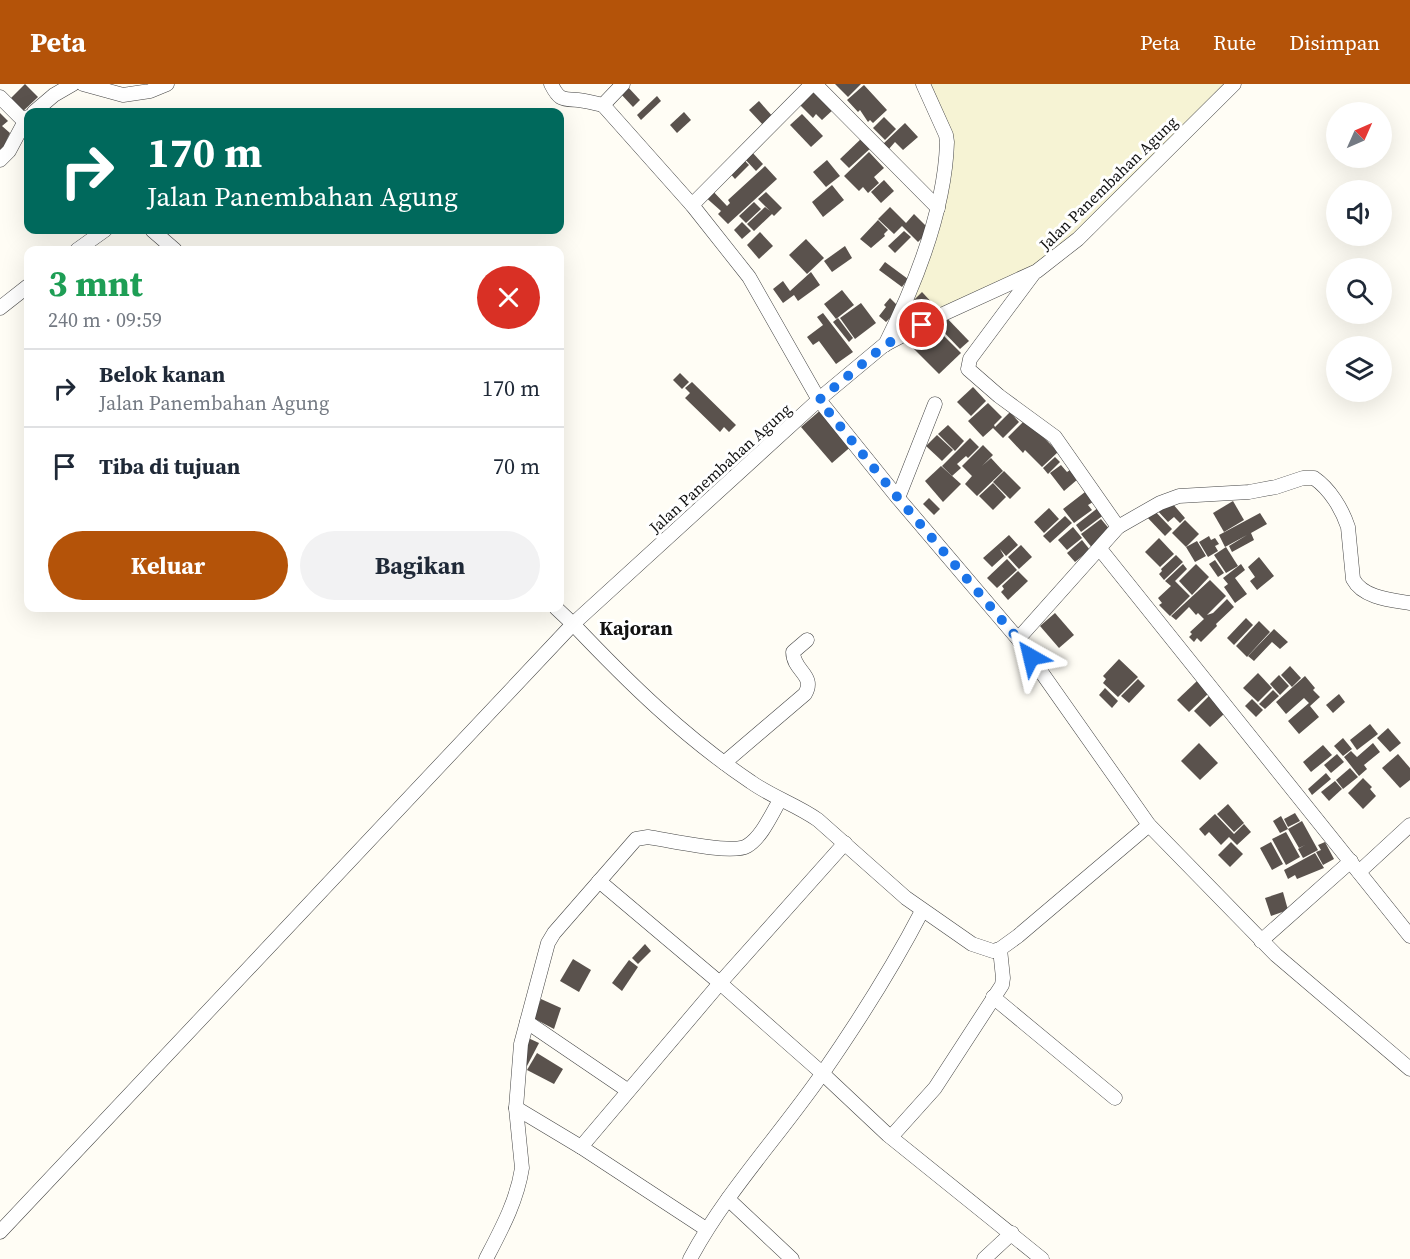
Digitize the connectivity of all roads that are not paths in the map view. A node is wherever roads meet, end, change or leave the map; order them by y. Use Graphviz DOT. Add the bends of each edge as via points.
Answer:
graph roads {
  1 [pos="73,84"];
  2 [pos="83,84"];
  3 [pos="167,84"];
  4 [pos="551,84"];
  5 [pos="623,84"];
  6 [pos="813,84"];
  7 [pos="923,84"];
  8 [pos="1234,84"];
  9 [pos="0,97"];
  10 [pos="603,105"];
  11 [pos="40,108"];
  12 [pos="24,115"];
  13 [pos="24,127"];
  14 [pos="0,160"];
  15 [pos="692,205"];
  16 [pos="938,208"];
  17 [pos="99,234"];
  18 [pos="157,234"];
  19 [pos="82,246"];
  20 [pos="170,246"];
  21 [pos="1035,272"];
  22 [pos="24,289"];
  23 [pos="0,308"];
  24 [pos="885,345"];
  25 [pos="821,398"];
  26 [pos="936,404"];
  27 [pos="898,498"];
  28 [pos="1118,527"];
  29 [pos="1100,549"];
  30 [pos="1410,603"];
  31 [pos="560,612"];
  32 [pos="573,624"];
  33 [pos="1019,638"];
  34 [pos="807,640"];
  35 [pos="724,763"];
  36 [pos="780,800"];
  37 [pos="1410,825"];
  38 [pos="1144,830"];
  39 [pos="844,843"];
  40 [pos="1355,867"];
  41 [pos="599,881"];
  42 [pos="922,910"];
  43 [pos="1410,936"];
  44 [pos="1261,941"];
  45 [pos="1000,949"];
  46 [pos="720,983"];
  47 [pos="993,997"];
  48 [pos="527,1022"];
  49 [pos="1410,1069"];
  50 [pos="822,1073"];
  51 [pos="627,1090"];
  52 [pos="1115,1098"];
  53 [pos="516,1107"];
  54 [pos="891,1137"];
  55 [pos="581,1147"];
  56 [pos="728,1199"];
  57 [pos="706,1229"];
  58 [pos="0,1232"];
  59 [pos="1012,1233"];
  60 [pos="486,1259"];
  61 [pos="690,1259"];
  62 [pos="792,1259"];
  63 [pos="984,1259"];
  64 [pos="1042,1259"];
  1 -- 11 [label="street"];
  2 -- 3 [label="street" via="123,95"];
  4 -- 10 [label="street" via="565,100"];
  5 -- 10 [label="street"];
  6 -- 15 [label="street"];
  6 -- 16 [label="street"];
  7 -- 16 [label="street" via="947,142"];
  8 -- 21 [label="street, Jalan Panembahan Agung" via="1078,239"];
  9 -- 12 [label="street"];
  10 -- 15 [label="street"];
  13 -- 14 [label="street"];
  15 -- 25 [label="street" via="749,278"];
  16 -- 24 [label="street" via="906,303"];
  17 -- 19 [label="street"];
  18 -- 20 [label="street"];
  21 -- 24 [label="street, Jalan Panembahan Agung"];
  21 -- 28 [label="street" via="970,359 968,369 1055,437"];
  22 -- 23 [label="street"];
  24 -- 25 [label="street, Jalan Panembahan Agung"];
  25 -- 27 [label="street"];
  25 -- 32 [label="street, Jalan Panembahan Agung"];
  26 -- 27 [label="street"];
  27 -- 33 [label="street"];
  28 -- 29 [label="street"];
  28 -- 30 [label="street" via="1179,496 1249,492 1314,478 1334,498 1345,519 1356,584 1368,593"];
  29 -- 33 [label="street"];
  29 -- 40 [label="street"];
  31 -- 32 [label="street"];
  32 -- 35 [label="street" via="677,727"];
  32 -- 58 [label="street, Jalan Panembahan Agung"];
  33 -- 38 [label="street"];
  34 -- 35 [label="street" via="793,652 808,681 805,694"];
  35 -- 36 [label="street"];
  36 -- 39 [label="street" via="819,820"];
  36 -- 41 [label="street" via="758,837 744,848 725,849 644,837 633,842"];
  37 -- 40 [label="street"];
  38 -- 44 [label="street"];
  38 -- 45 [label="street"];
  39 -- 42 [label="street"];
  39 -- 46 [label="street"];
  40 -- 43 [label="street"];
  40 -- 44 [label="street"];
  41 -- 46 [label="street"];
  41 -- 48 [label="street" via="548,943"];
  42 -- 45 [label="street" via="972,944 989,951"];
  42 -- 50 [label="street" via="902,950"];
  44 -- 49 [label="street"];
  45 -- 47 [label="street" via="1003,982"];
  46 -- 50 [label="street"];
  46 -- 51 [label="street"];
  47 -- 52 [label="street"];
  47 -- 54 [label="street" via="935,1088"];
  48 -- 51 [label="street"];
  48 -- 53 [label="street" via="521,1044"];
  50 -- 54 [label="street"];
  50 -- 56 [label="street"];
  51 -- 55 [label="street"];
  53 -- 55 [label="street"];
  53 -- 60 [label="street" via="522,1168 508,1216"];
  54 -- 59 [label="street"];
  55 -- 57 [label="street"];
  56 -- 57 [label="street"];
  56 -- 62 [label="street"];
  57 -- 61 [label="street"];
  59 -- 63 [label="street"];
  59 -- 64 [label="street"];
}
